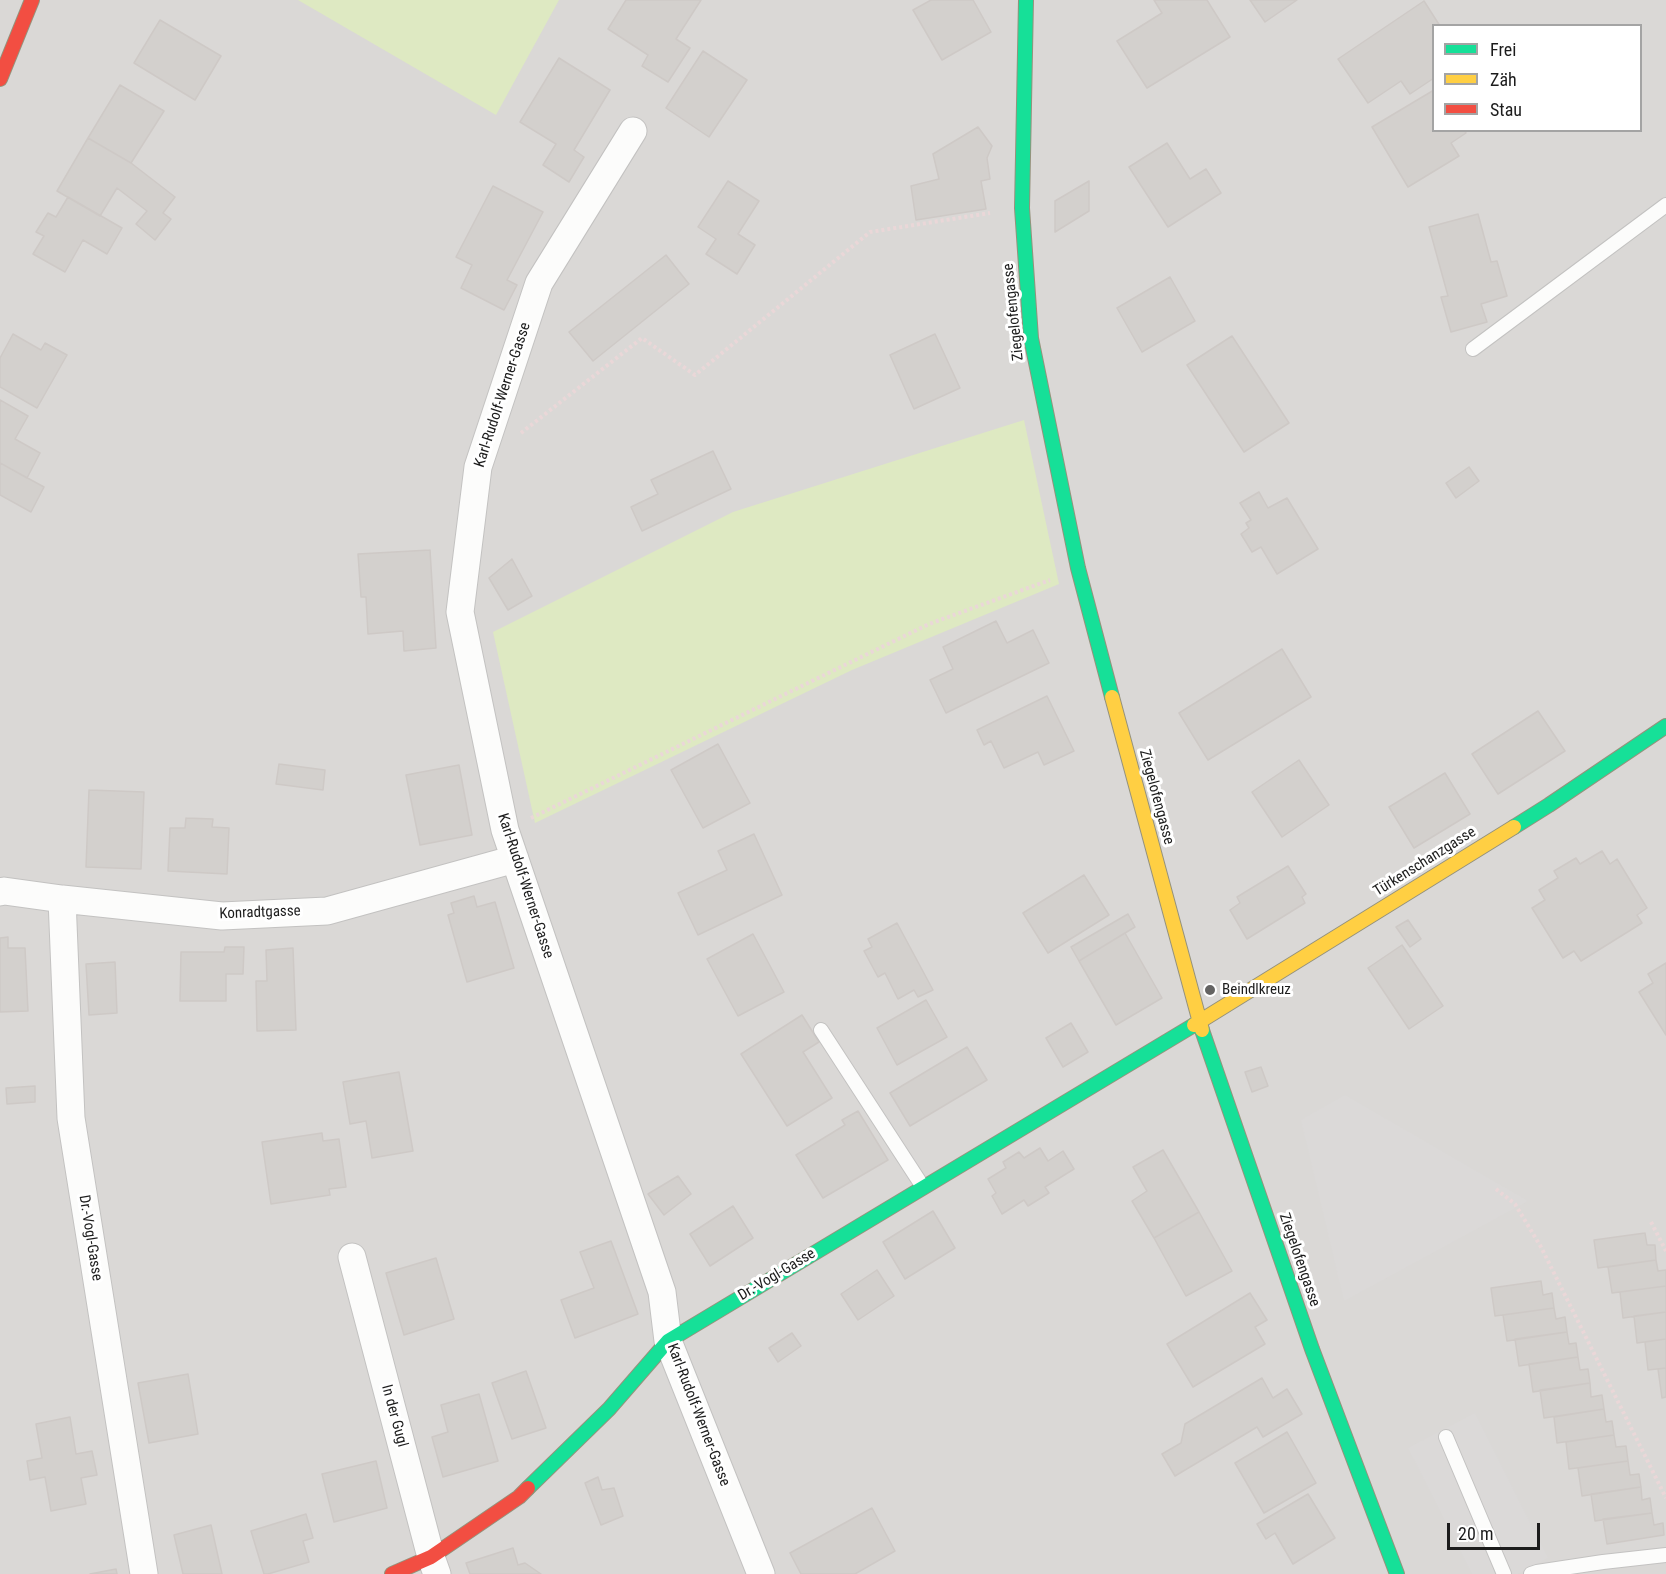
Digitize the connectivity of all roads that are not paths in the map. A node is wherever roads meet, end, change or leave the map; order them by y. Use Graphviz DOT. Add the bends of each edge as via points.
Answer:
graph roads {
  1 [pos="32,0"];
  2 [pos="1026,0"];
  3 [pos="0,79"];
  4 [pos="633,131"];
  5 [pos="1666,205"];
  6 [pos="1473,349"];
  7 [pos="1666,726"];
  8 [pos="515,859"];
  9 [pos="0,892"];
  10 [pos="62,899"];
  11 [pos="1199,1022"];
  12 [pos="821,1030"];
  13 [pos="923,1187"];
  14 [pos="352,1257"];
  15 [pos="668,1341"];
  16 [pos="1446,1437"];
  17 [pos="1666,1555"];
  18 [pos="434,1566"];
  19 [pos="144,1574"];
  20 [pos="392,1574"];
  21 [pos="761,1574"];
  22 [pos="1396,1574"];
  23 [pos="1504,1574"];
  24 [pos="1531,1574"];
  1 -- 3 [label="street"];
  2 -- 11 [label="street, Ziegelofengasse" via="1022,208 1031,338 1078,568"];
  4 -- 8 [label="street, Karl-Rudolf-Werner-Gasse" via="539,283 478,467 460,612 505,830"];
  5 -- 6 [label="lane"];
  7 -- 11 [label="street, Türkenschanzgasse" via="1549,805"];
  8 -- 10 [label="street, Konradtgasse" via="327,911 222,916"];
  8 -- 15 [label="street, Karl-Rudolf-Werner-Gasse" via="662,1292"];
  9 -- 10 [label="street, Konradtgasse"];
  10 -- 19 [label="street, Dr.-Vogl-Gasse" via="71,1118"];
  11 -- 13 [label="street, Dr.-Vogl-Gasse"];
  11 -- 22 [label="street, Ziegelofengasse" via="1312,1349"];
  12 -- 13 [label="lane"];
  13 -- 15 [label="street, Dr.-Vogl-Gasse"];
  14 -- 18 [label="street, In der Gugl"];
  15 -- 18 [label="street, Dr.-Vogl-Gasse" via="609,1409 519,1497"];
  15 -- 21 [label="street, Karl-Rudolf-Werner-Gasse"];
  16 -- 23 [label="lane"];
  17 -- 24 [label="lane"];
  18 -- 20 [label="street, Dr.-Vogl-Gasse"];
}
